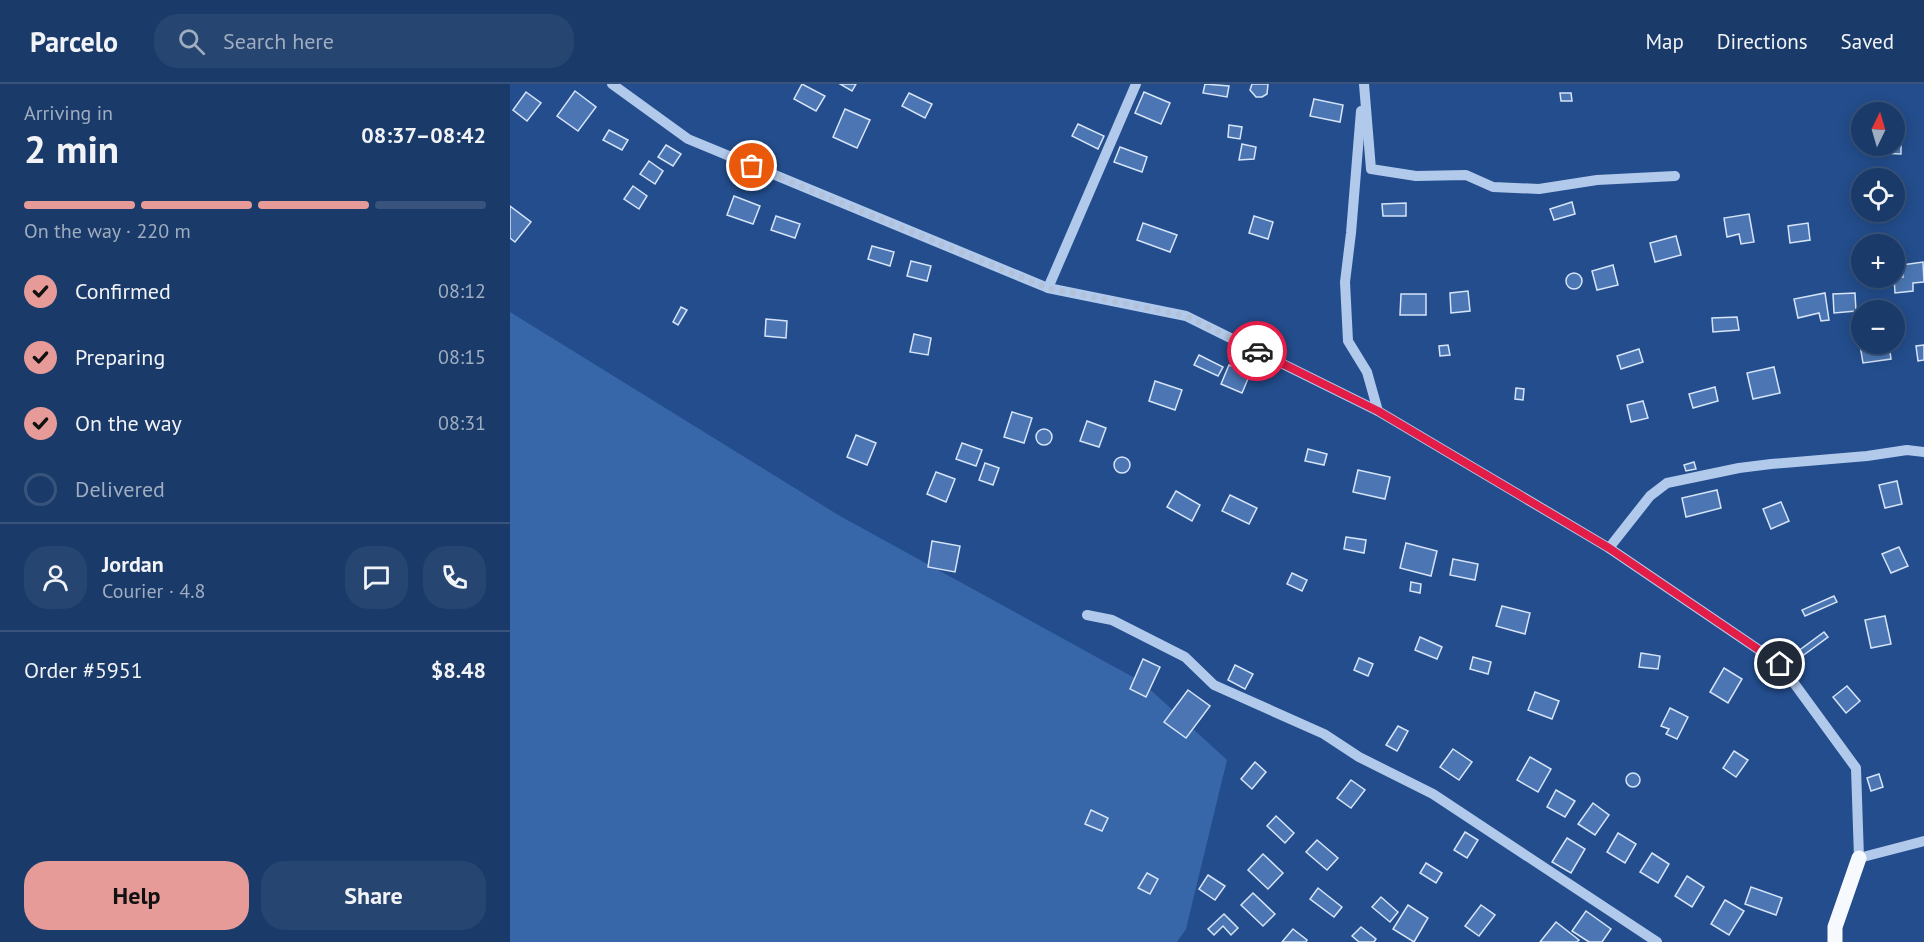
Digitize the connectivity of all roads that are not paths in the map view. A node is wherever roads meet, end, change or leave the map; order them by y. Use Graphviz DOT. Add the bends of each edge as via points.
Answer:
graph roads {
  1 [pos="612,84"];
  2 [pos="1136,84"];
  3 [pos="1363,84"];
  4 [pos="1675,176"];
  5 [pos="1048,288"];
  6 [pos="1378,411"];
  7 [pos="1924,452"];
  8 [pos="1609,548"];
  9 [pos="1087,615"];
  10 [pos="1924,841"];
  11 [pos="1859,858"];
  12 [pos="1657,942"];
  13 [pos="1835,942"];
  1 -- 5 [label="street" via="688,139"];
  2 -- 5 [label="street"];
  3 -- 4 [label="street" via="1371,169 1416,176 1466,176 1493,188 1539,189 1597,180"];
  3 -- 6 [label="street" via="1344,282 1348,341 1368,372"];
  5 -- 6 [label="street" via="1186,316"];
  6 -- 8 [label="street"];
  7 -- 8 [label="street" via="1907,450 1855,458 1791,461 1667,483 1650,496"];
  8 -- 11 [label="street" via="1780,664 1856,768"];
  9 -- 12 [label="street" via="1112,620 1185,657 1215,685 1324,734 1359,757 1433,794"];
  10 -- 11 [label="street"];
  11 -- 13 [label="main road" via="1835,927"];
}
